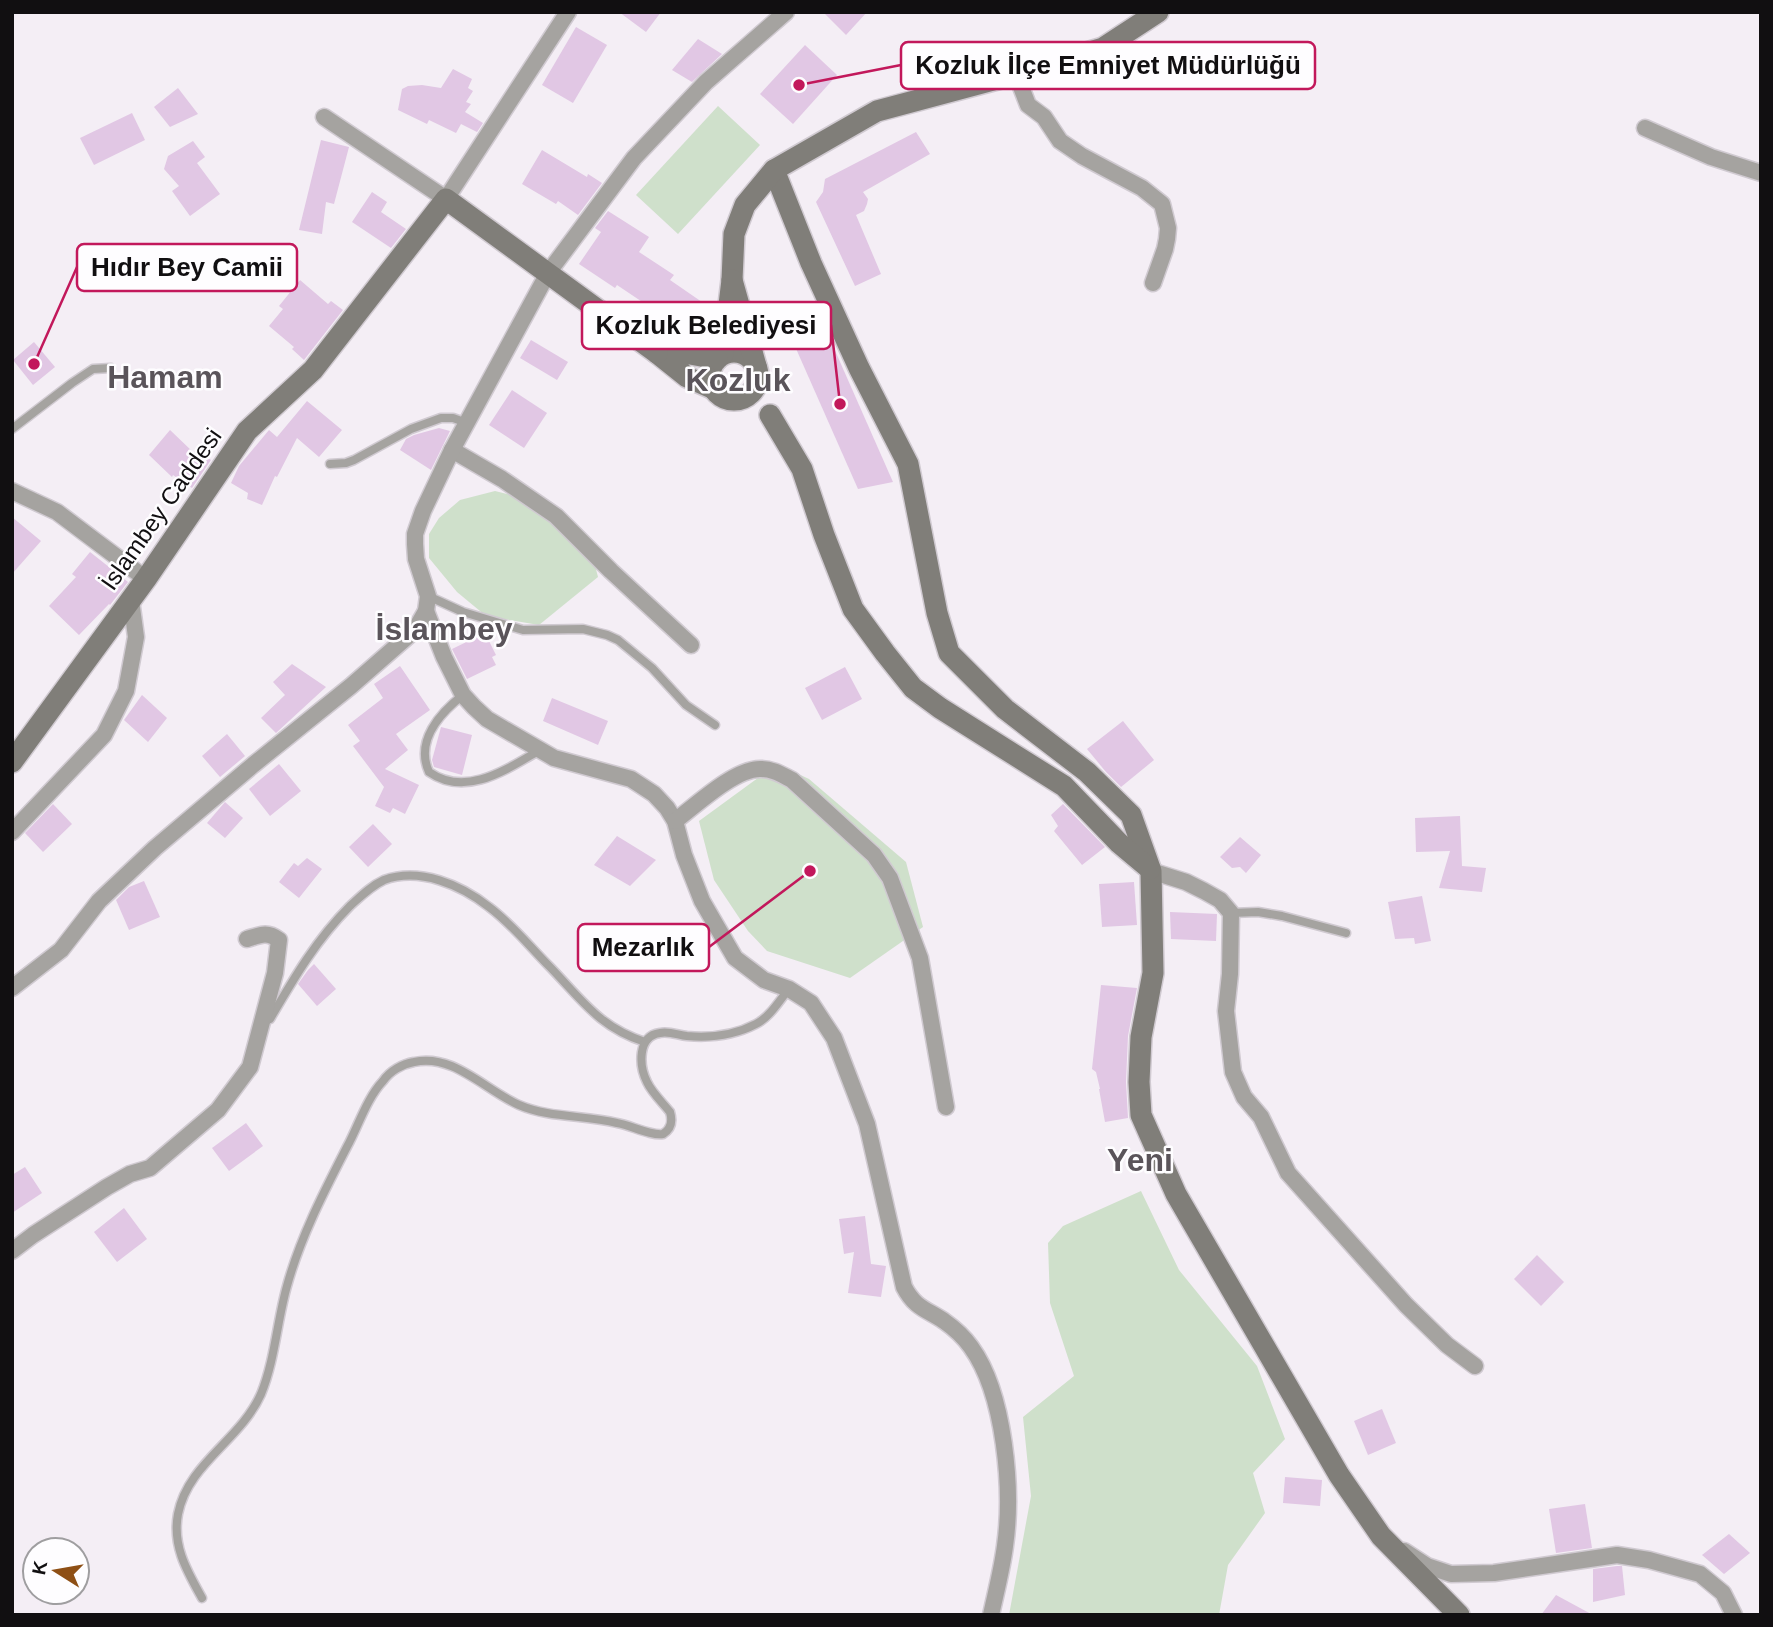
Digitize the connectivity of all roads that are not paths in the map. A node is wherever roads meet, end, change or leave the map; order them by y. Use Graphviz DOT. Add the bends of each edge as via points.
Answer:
graph roads {
  1 [pos="568,12"];
  2 [pos="786,12"];
  3 [pos="1158,12"];
  4 [pos="1016,74"];
  5 [pos="324,117"];
  6 [pos="1645,128"];
  7 [pos="774,170"];
  8 [pos="1761,173"];
  9 [pos="446,199"];
  10 [pos="548,273"];
  11 [pos="732,281"];
  12 [pos="1153,283"];
  13 [pos="657,353"];
  14 [pos="720,357"];
  15 [pos="111,368"];
  16 [pos="757,370"];
  17 [pos="714,389"];
  18 [pos="735,400"];
  19 [pos="770,415"];
  20 [pos="467,423"];
  21 [pos="12,429"];
  22 [pos="452,450"];
  23 [pos="330,464"];
  24 [pos="12,491"];
  25 [pos="146,579"];
  26 [pos="131,600"];
  27 [pos="427,603"];
  28 [pos="691,645"];
  29 [pos="463,695"];
  30 [pos="715,725"];
  31 [pos="540,750"];
  32 [pos="12,762"];
  33 [pos="676,821"];
  34 [pos="12,832"];
  35 [pos="1151,871"];
  36 [pos="1231,914"];
  37 [pos="1346,933"];
  38 [pos="247,939"];
  39 [pos="12,988"];
  40 [pos="789,989"];
  41 [pos="262,1021"];
  42 [pos="645,1042"];
  43 [pos="946,1107"];
  44 [pos="12,1251"];
  45 [pos="1475,1366"];
  46 [pos="1381,1536"];
  47 [pos="202,1598"];
  48 [pos="991,1615"];
  49 [pos="1459,1615"];
  50 [pos="1734,1615"];
  1 -- 9 [label="street"];
  2 -- 10 [label="street" via="706,82 634,158"];
  3 -- 4 [label="street" via="1103,48"];
  4 -- 7 [label="street" via="877,111"];
  4 -- 12 [label="street" via="1028,105 1044,117 1060,141 1142,188 1161,204 1167,239"];
  5 -- 9 [label="street"];
  6 -- 8 [label="street"];
  7 -- 11 [label="street" via="746,205 734,234"];
  7 -- 35 [label="street" via="859,368 908,464 949,653 1005,709 1087,772 1131,815"];
  9 -- 10 [label="street"];
  9 -- 25 [label="street, İslambey Caddesi" via="313,370 247,431"];
  10 -- 13 [label="street"];
  10 -- 20 [label="street"];
  11 -- 14 [label="street"];
  11 -- 16 [label="street"];
  13 -- 14 [label="street"];
  13 -- 17 [label="street" via="687,377"];
  14 -- 16 [label="street" via="731,352 746,355"];
  14 -- 17 [label="street" via="710,373"];
  15 -- 21 [label="lane" via="93,369"];
  16 -- 18 [label="street" via="755,389"];
  16 -- 19 [label="street"];
  17 -- 18 [label="street"];
  18 -- 19 [label="street"];
  19 -- 35 [label="street" via="802,469 853,609 913,688 1064,786"];
  20 -- 22 [label="street"];
  20 -- 23 [label="lane" via="441,418 355,460"];
  22 -- 27 [label="street" via="415,534"];
  22 -- 28 [label="street" via="556,516"];
  24 -- 25 [label="street" via="57,512"];
  25 -- 26 [label="street, İslambey Caddesi"];
  26 -- 32 [label="street, İslambey Caddesi"];
  26 -- 34 [label="street" via="136,637 126,691 104,735"];
  27 -- 29 [label="street" via="444,657"];
  27 -- 30 [label="lane" via="523,630 583,629 607,635"];
  27 -- 39 [label="street" via="415,630 155,848 99,901 61,950"];
  29 -- 31 [label="street" via="487,719"];
  29 -- 31 [label="lane" via="433,727 424,755 429,772 444,780 469,782 498,774"];
  31 -- 33 [label="street" via="631,779 654,794"];
  33 -- 40 [label="street" via="702,901 735,958 764,980"];
  33 -- 43 [label="street" via="727,781 760,769 792,780 874,855 890,878 920,958"];
  35 -- 36 [label="street" via="1204,891 1220,900"];
  35 -- 46 [label="street" via="1153,973 1141,1037 1141,1115 1176,1194 1339,1475"];
  36 -- 37 [label="lane" via="1258,912"];
  36 -- 45 [label="street" via="1226,1011 1233,1072 1244,1097 1261,1117 1287,1173 1406,1305"];
  38 -- 41 [label="street" via="265,934 279,940"];
  40 -- 42 [label="lane" via="754,1025 717,1036 662,1032"];
  40 -- 48 [label="street" via="811,1003 834,1038 850,1079 867,1124 908,1296 964,1338 992,1392 1002,1434 1008,1504 1005,1547"];
  41 -- 42 [label="lane" via="270,1019 308,956 362,894 383,881 416,875 450,884 488,905 592,1013 616,1031"];
  41 -- 44 [label="street" via="250,1067 218,1111 150,1168 107,1187"];
  42 -- 47 [label="lane" via="642,1056 647,1083 672,1117 667,1131 657,1135 614,1122 533,1110 437,1061 403,1065 385,1078 305,1232 287,1283 260,1396 238,1430 199,1470 181,1503 179,1552"];
  46 -- 49 [label="street"];
  46 -- 50 [label="street" via="1427,1566 1451,1574 1494,1573 1617,1555 1649,1560 1700,1574 1723,1593"];
}
